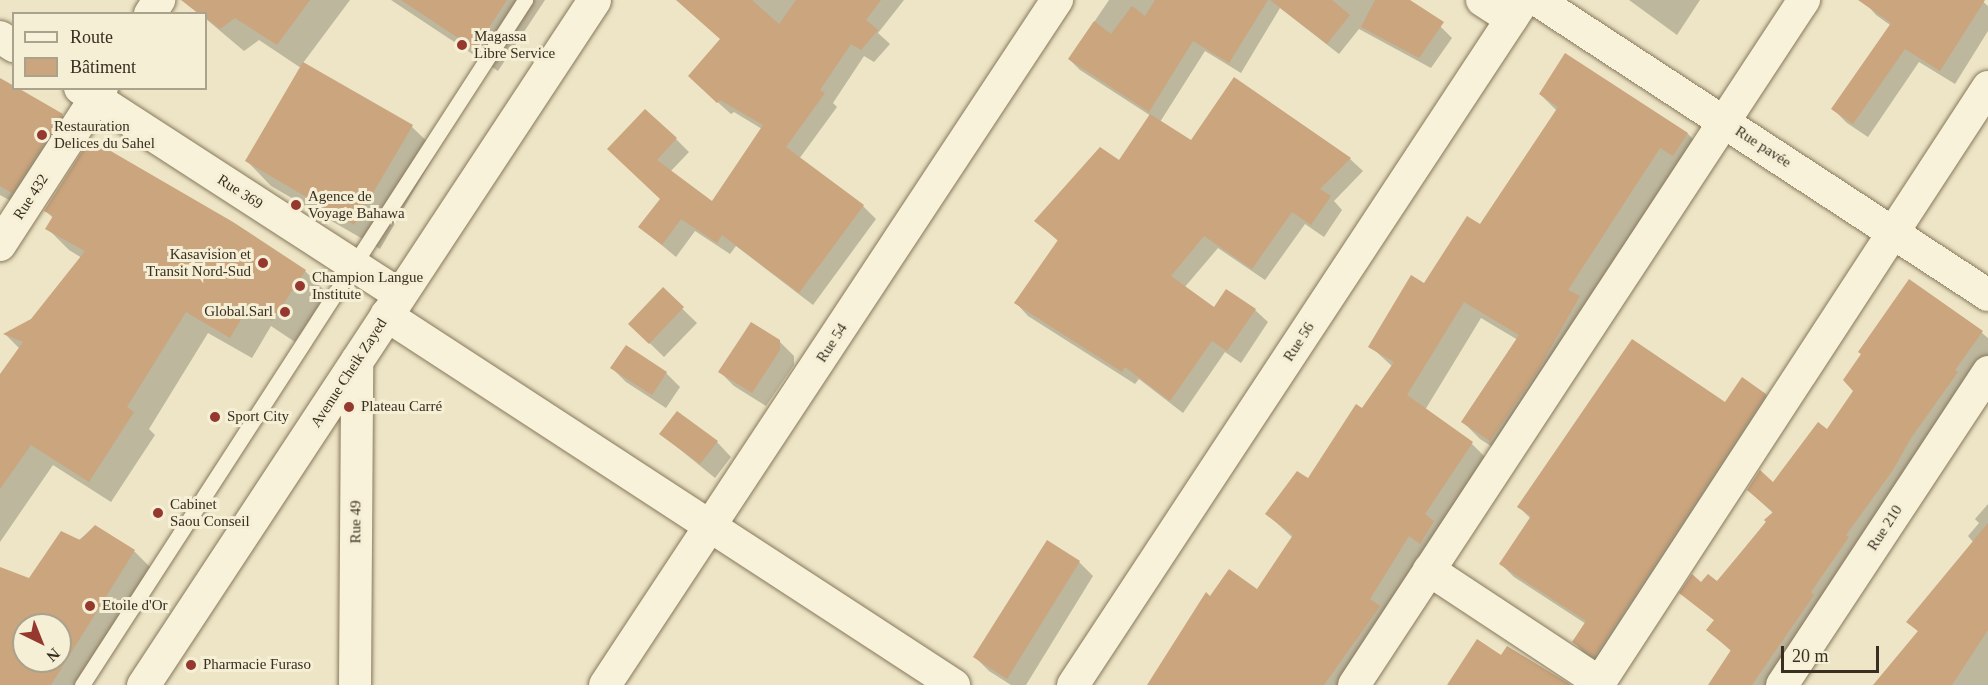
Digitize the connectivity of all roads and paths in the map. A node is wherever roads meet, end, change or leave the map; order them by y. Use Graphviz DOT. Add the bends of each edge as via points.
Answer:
graph roads {
  1 [pos="525,0"];
  2 [pos="594,0"];
  3 [pos="1058,0"];
  4 [pos="1482,0"];
  5 [pos="1537,0"];
  6 [pos="1804,0"];
  7 [pos="1518,9"];
  8 [pos="1988,87"];
  9 [pos="92,92"];
  10 [pos="1724,122"];
  11 [pos="1893,233"];
  12 [pos="0,245"];
  13 [pos="354,265"];
  14 [pos="1988,294"];
  15 [pos="393,305"];
  16 [pos="357,360"];
  17 [pos="1988,372"];
  18 [pos="711,527"];
  19 [pos="1429,570"];
  20 [pos="1598,684"];
  21 [pos="82,685"];
  22 [pos="143,685"];
  23 [pos="355,685"];
  24 [pos="605,685"];
  25 [pos="954,685"];
  26 [pos="1073,685"];
  27 [pos="1354,685"];
  28 [pos="1782,685"];
  1 -- 13 [label="lane"];
  2 -- 15 [label="main road, Avenue Cheik Zayed"];
  3 -- 18 [label="street, Rue 54"];
  4 -- 7 [label="street"];
  5 -- 10 [label="street, Rue pavée"];
  6 -- 10 [label="street"];
  7 -- 26 [label="street, Rue 56"];
  8 -- 11 [label="street"];
  9 -- 12 [label="street, Rue 432"];
  9 -- 13 [label="street, Rue 369"];
  10 -- 11 [label="street, Rue pavée"];
  10 -- 19 [label="street"];
  11 -- 14 [label="street, Rue pavée"];
  11 -- 20 [label="street"];
  13 -- 15 [label="street, Rue 369"];
  13 -- 21 [label="lane"];
  15 -- 16 [label="main road, Avenue Cheik Zayed"];
  15 -- 18 [label="street, Rue 369"];
  16 -- 22 [label="main road, Avenue Cheik Zayed"];
  16 -- 23 [label="street, Rue 49"];
  17 -- 28 [label="street, Rue 210"];
  18 -- 24 [label="street, Rue 54"];
  18 -- 25 [label="street, Rue 369"];
  19 -- 20 [label="street"];
  19 -- 27 [label="street"];
}
